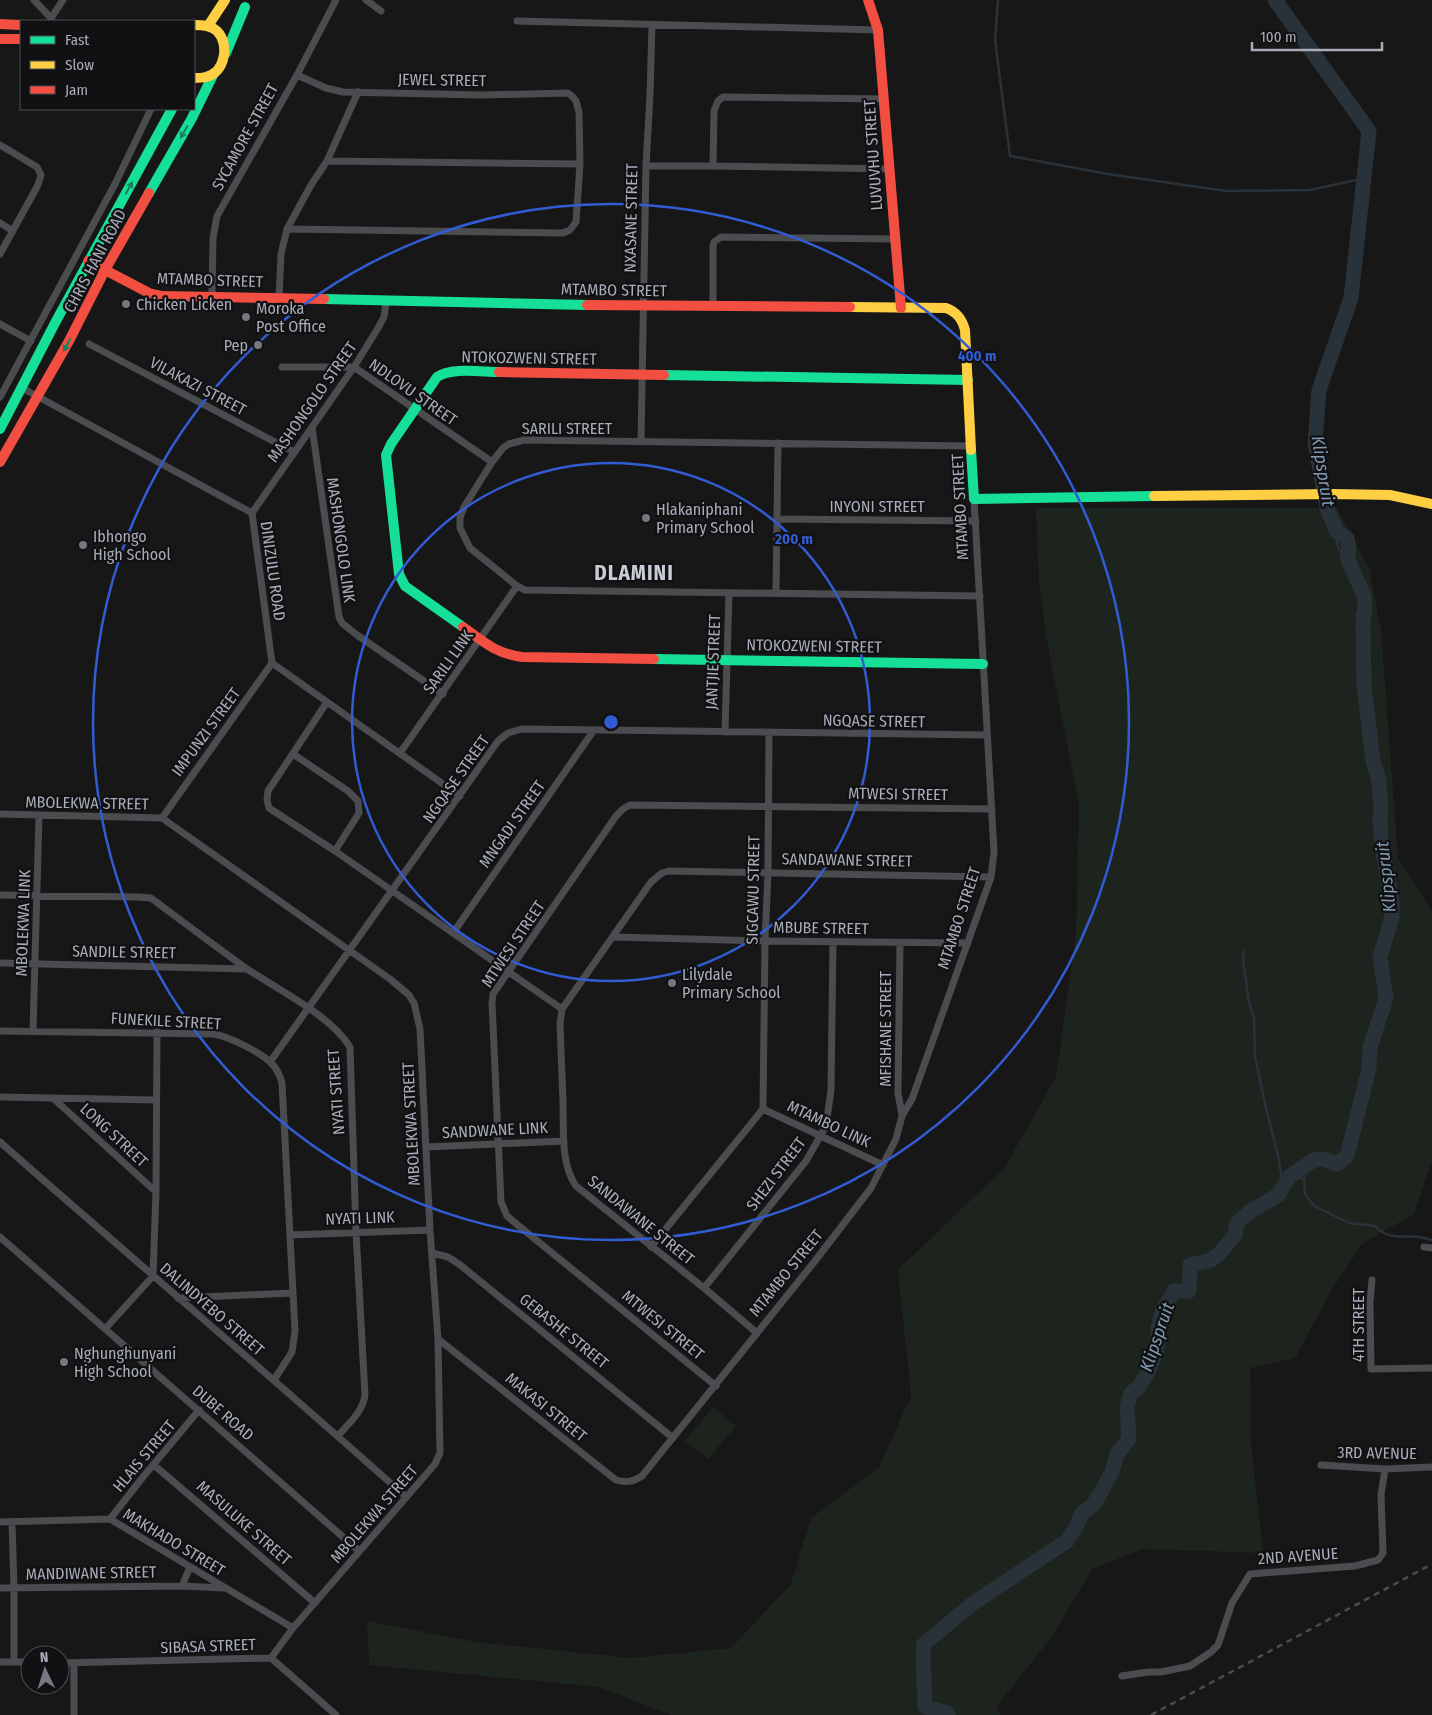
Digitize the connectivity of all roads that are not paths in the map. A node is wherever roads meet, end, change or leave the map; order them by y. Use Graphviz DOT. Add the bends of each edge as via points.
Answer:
graph roads {
  1 [pos="34,0"];
  2 [pos="63,0"];
  3 [pos="225,0"];
  4 [pos="336,0"];
  5 [pos="366,0"];
  6 [pos="868,0"];
  7 [pos="247,4"];
  8 [pos="381,11"];
  9 [pos="52,20"];
  10 [pos="518,22"];
  11 [pos="0,24"];
  12 [pos="20,25"];
  13 [pos="195,25"];
  14 [pos="652,25"];
  15 [pos="208,26"];
  16 [pos="878,30"];
  17 [pos="0,39"];
  18 [pos="20,39"];
  19 [pos="224,42"];
  20 [pos="225,56"];
  21 [pos="214,73"];
  22 [pos="296,75"];
  23 [pos="195,78"];
  24 [pos="358,92"];
  25 [pos="884,99"];
  26 [pos="151,110"];
  27 [pos="171,110"];
  28 [pos="0,145"];
  29 [pos="327,161"];
  30 [pos="580,164"];
  31 [pos="646,166"];
  32 [pos="713,166"];
  33 [pos="889,169"];
  34 [pos="0,223"];
  35 [pos="287,229"];
  36 [pos="13,231"];
  37 [pos="894,239"];
  38 [pos="0,254"];
  39 [pos="88,261"];
  40 [pos="105,270"];
  41 [pos="212,297"];
  42 [pos="279,298"];
  43 [pos="386,302"];
  44 [pos="643,306"];
  45 [pos="713,307"];
  46 [pos="901,308"];
  47 [pos="0,324"];
  48 [pos="31,341"];
  49 [pos="89,344"];
  50 [pos="282,367"];
  51 [pos="354,367"];
  52 [pos="642,375"];
  53 [pos="968,380"];
  54 [pos="22,388"];
  55 [pos="0,397"];
  56 [pos="37,397"];
  57 [pos="416,411"];
  58 [pos="312,427"];
  59 [pos="0,429"];
  60 [pos="641,442"];
  61 [pos="778,443"];
  62 [pos="972,446"];
  63 [pos="294,452"];
  64 [pos="0,462"];
  65 [pos="492,462"];
  66 [pos="974,499"];
  67 [pos="1432,504"];
  68 [pos="252,513"];
  69 [pos="778,519"];
  70 [pos="976,521"];
  71 [pos="517,586"];
  72 [pos="729,593"];
  73 [pos="776,593"];
  74 [pos="980,596"];
  75 [pos="480,640"];
  76 [pos="727,660"];
  77 [pos="272,663"];
  78 [pos="983,664"];
  79 [pos="443,694"];
  80 [pos="328,702"];
  81 [pos="594,730"];
  82 [pos="725,732"];
  83 [pos="768,733"];
  84 [pos="987,734"];
  85 [pos="293,754"];
  86 [pos="400,754"];
  87 [pos="460,796"];
  88 [pos="768,807"];
  89 [pos="992,809"];
  90 [pos="0,814"];
  91 [pos="39,816"];
  92 [pos="162,818"];
  93 [pos="335,851"];
  94 [pos="768,873"];
  95 [pos="992,877"];
  96 [pos="392,891"];
  97 [pos="0,895"];
  98 [pos="38,896"];
  99 [pos="454,933"];
  100 [pos="614,937"];
  101 [pos="765,941"];
  102 [pos="833,942"];
  103 [pos="900,942"];
  104 [pos="968,943"];
  105 [pos="350,951"];
  106 [pos="0,963"];
  107 [pos="36,964"];
  108 [pos="247,968"];
  109 [pos="509,971"];
  110 [pos="308,1009"];
  111 [pos="562,1009"];
  112 [pos="0,1031"];
  113 [pos="33,1031"];
  114 [pos="157,1032"];
  115 [pos="270,1062"];
  116 [pos="0,1097"];
  117 [pos="54,1098"];
  118 [pos="156,1100"];
  119 [pos="763,1109"];
  120 [pos="902,1116"];
  121 [pos="821,1135"];
  122 [pos="564,1140"];
  123 [pos="0,1142"];
  124 [pos="498,1144"];
  125 [pos="427,1147"];
  126 [pos="883,1165"];
  127 [pos="156,1192"];
  128 [pos="430,1230"];
  129 [pos="356,1232"];
  130 [pos="290,1235"];
  131 [pos="0,1237"];
  132 [pos="651,1247"];
  133 [pos="432,1254"];
  134 [pos="153,1276"];
  135 [pos="1372,1280"];
  136 [pos="704,1288"];
  137 [pos="293,1293"];
  138 [pos="178,1298"];
  139 [pos="105,1330"];
  140 [pos="758,1333"];
  141 [pos="438,1339"];
  142 [pos="1432,1368"];
  143 [pos="274,1380"];
  144 [pos="716,1386"];
  145 [pos="199,1410"];
  146 [pos="338,1436"];
  147 [pos="673,1438"];
  148 [pos="154,1465"];
  149 [pos="1321,1465"];
  150 [pos="1432,1467"];
  151 [pos="1385,1469"];
  152 [pos="642,1476"];
  153 [pos="406,1497"];
  154 [pos="110,1519"];
  155 [pos="0,1522"];
  156 [pos="12,1522"];
  157 [pos="360,1551"];
  158 [pos="190,1567"];
  159 [pos="182,1586"];
  160 [pos="0,1588"];
  161 [pos="14,1588"];
  162 [pos="223,1588"];
  163 [pos="315,1603"];
  164 [pos="293,1628"];
  165 [pos="271,1658"];
  166 [pos="0,1662"];
  167 [pos="14,1662"];
  168 [pos="20,1662"];
  169 [pos="70,1663"];
  170 [pos="74,1663"];
  171 [pos="1122,1676"];
  172 [pos="74,1715"];
  173 [pos="336,1715"];
  1 -- 9 [label="street"];
  2 -- 9 [label="street"];
  3 -- 15 [label="street"];
  4 -- 22 [label="street, SYCAMORE STREET"];
  5 -- 8 [label="street"];
  6 -- 16 [label="street, LUVUVHU STREET"];
  7 -- 19 [label="street"];
  7 -- 20 [label="street"];
  10 -- 14 [label="street"];
  11 -- 12 [label="street"];
  13 -- 15 [label="street"];
  14 -- 16 [label="street"];
  14 -- 31 [label="street, NXASANE STREET"];
  15 -- 19 [label="street" via="216,30"];
  16 -- 25 [label="street, LUVUVHU STREET"];
  17 -- 18 [label="street"];
  19 -- 20 [label="street"];
  20 -- 21 [label="street, CHRIS HANI ROAD"];
  21 -- 23 [label="street"];
  21 -- 40 [label="street, CHRIS HANI ROAD, one-way" via="192,118"];
  22 -- 24 [label="street, JEWEL STREET" via="326,88"];
  22 -- 41 [label="street, SYCAMORE STREET" via="217,216 212,256"];
  24 -- 29 [label="street"];
  24 -- 30 [label="street, JEWEL STREET" via="481,95 560,92 576,101"];
  25 -- 32 [label="street" via="723,97 714,111"];
  25 -- 33 [label="street, LUVUVHU STREET"];
  26 -- 48 [label="street, CHRIS HANI ROAD"];
  39 -- 27 [label="street, CHRIS HANI ROAD, one-way"];
  28 -- 36 [label="street" via="37,167 41,174"];
  29 -- 30 [label="street"];
  29 -- 35 [label="street"];
  30 -- 35 [label="street" via="576,222 563,233"];
  31 -- 32 [label="street"];
  31 -- 44 [label="street, NXASANE STREET"];
  32 -- 33 [label="street"];
  33 -- 37 [label="street, LUVUVHU STREET"];
  34 -- 36 [label="street"];
  35 -- 42 [label="street" via="281,254"];
  36 -- 38 [label="street"];
  37 -- 45 [label="street" via="721,237 713,246"];
  37 -- 46 [label="street, LUVUVHU STREET"];
  39 -- 40 [label="street, MTAMBO STREET"];
  39 -- 54 [label="street, CHRIS HANI ROAD"];
  40 -- 41 [label="street, MTAMBO STREET" via="149,293"];
  40 -- 56 [label="street, CHRIS HANI ROAD, one-way"];
  41 -- 42 [label="street, MTAMBO STREET"];
  42 -- 43 [label="street, MTAMBO STREET"];
  43 -- 44 [label="street, MTAMBO STREET"];
  43 -- 51 [label="street, MASHONGOLO STREET" via="384,317"];
  44 -- 45 [label="street, MTAMBO STREET"];
  44 -- 52 [label="street, NXASANE STREET"];
  45 -- 46 [label="street, MTAMBO STREET"];
  46 -- 53 [label="street, MTAMBO STREET" via="946,308 958,314 965,330"];
  47 -- 48 [label="street"];
  48 -- 55 [label="street, CHRIS HANI ROAD"];
  49 -- 63 [label="street, VILAKAZI STREET"];
  50 -- 51 [label="street, NDLOVU STREET"];
  51 -- 57 [label="street, NDLOVU STREET"];
  51 -- 58 [label="street, MASHONGOLO STREET"];
  52 -- 53 [label="street, NTOKOZWENI STREET"];
  52 -- 57 [label="street, NTOKOZWENI STREET" via="452,372 437,377"];
  52 -- 60 [label="street, NXASANE STREET"];
  53 -- 62 [label="street, MTAMBO STREET"];
  54 -- 56 [label="street, DINIZULU ROAD"];
  54 -- 59 [label="street, CHRIS HANI ROAD"];
  56 -- 64 [label="street, CHRIS HANI ROAD"];
  56 -- 68 [label="street, DINIZULU ROAD"];
  57 -- 65 [label="street, NDLOVU STREET"];
  57 -- 75 [label="street, NTOKOZWENI STREET" via="391,444 386,459 400,574 405,586"];
  58 -- 63 [label="street, MASHONGOLO STREET"];
  58 -- 79 [label="street, MASHONGOLO LINK" via="339,617 356,635"];
  60 -- 61 [label="street, SARILI STREET"];
  60 -- 65 [label="street, SARILI STREET" via="524,440 509,444"];
  61 -- 62 [label="street, SARILI STREET"];
  61 -- 69 [label="street"];
  62 -- 66 [label="street, MTAMBO STREET"];
  63 -- 68 [label="street, MASHONGOLO STREET"];
  65 -- 71 [label="street, SARILI STREET" via="464,507 460,528 470,548"];
  66 -- 67 [label="street" via="1332,494 1390,495"];
  66 -- 70 [label="street, MTAMBO STREET"];
  68 -- 77 [label="street, DINIZULU ROAD"];
  69 -- 70 [label="street, INYONI STREET"];
  69 -- 73 [label="street"];
  70 -- 74 [label="street, MTAMBO STREET"];
  71 -- 72 [label="street, SARILI STREET" via="525,590"];
  71 -- 75 [label="street, SARILI LINK"];
  72 -- 73 [label="street, SARILI STREET"];
  72 -- 76 [label="street, JANTJIE STREET"];
  73 -- 74 [label="street, SARILI STREET"];
  74 -- 78 [label="street, MTAMBO STREET"];
  75 -- 76 [label="street, NTOKOZWENI STREET" via="507,656"];
  75 -- 79 [label="street, SARILI LINK"];
  76 -- 78 [label="street, NTOKOZWENI STREET"];
  76 -- 82 [label="street, JANTJIE STREET"];
  77 -- 80 [label="street"];
  77 -- 92 [label="street, IMPUNZI STREET"];
  78 -- 84 [label="street, MTAMBO STREET"];
  79 -- 86 [label="street, SARILI LINK"];
  80 -- 85 [label="street"];
  80 -- 86 [label="street"];
  81 -- 82 [label="street, NGQASE STREET"];
  81 -- 87 [label="street, NGQASE STREET" via="522,729 508,733 498,741"];
  81 -- 99 [label="street, MNGADI STREET"];
  82 -- 83 [label="street, NGQASE STREET"];
  83 -- 84 [label="street, NGQASE STREET"];
  83 -- 88 [label="street, SIGCAWU STREET"];
  84 -- 89 [label="street, MTAMBO STREET"];
  85 -- 93 [label="street" via="358,801 359,813"];
  85 -- 93 [label="street" via="268,791 266,800 269,808"];
  86 -- 87 [label="street"];
  87 -- 96 [label="street, NGQASE STREET"];
  88 -- 89 [label="street, MTWESI STREET"];
  88 -- 94 [label="street, SIGCAWU STREET"];
  88 -- 109 [label="street, MTWESI STREET" via="644,804 623,809"];
  89 -- 95 [label="street, MTAMBO STREET"];
  90 -- 91 [label="street, MBOLEKWA STREET"];
  91 -- 92 [label="street, MBOLEKWA STREET"];
  91 -- 98 [label="street, MBOLEKWA LINK"];
  92 -- 105 [label="street, MBOLEKWA STREET"];
  93 -- 96 [label="street"];
  94 -- 95 [label="street, SANDAWANE STREET"];
  94 -- 100 [label="street, SANDAWANE STREET" via="662,873 651,882"];
  94 -- 101 [label="street, SIGCAWU STREET"];
  95 -- 104 [label="street, MTAMBO STREET"];
  96 -- 99 [label="street"];
  96 -- 105 [label="street, NGQASE STREET"];
  97 -- 98 [label="street, NYATI STREET"];
  98 -- 107 [label="street, MBOLEKWA LINK"];
  98 -- 108 [label="street, NYATI STREET" via="151,898"];
  99 -- 109 [label="street"];
  100 -- 101 [label="street, MBUBE STREET"];
  100 -- 111 [label="street, SANDAWANE STREET"];
  101 -- 102 [label="street, MBUBE STREET"];
  101 -- 119 [label="street, SIGCAWU STREET"];
  102 -- 103 [label="street, MBUBE STREET"];
  102 -- 121 [label="street, SHEZI STREET" via="831,1090 828,1117"];
  103 -- 104 [label="street, MBUBE STREET"];
  103 -- 120 [label="street, MFISHANE STREET" via="898,1093"];
  104 -- 120 [label="street, MTAMBO STREET" via="912,1099"];
  105 -- 110 [label="street, NGQASE STREET"];
  105 -- 125 [label="street, MBOLEKWA STREET" via="400,986 414,1003 420,1030"];
  106 -- 107 [label="street, SANDILE STREET"];
  107 -- 108 [label="street, SANDILE STREET"];
  107 -- 113 [label="street, MBOLEKWA LINK"];
  108 -- 110 [label="street, NYATI STREET"];
  109 -- 111 [label="street"];
  109 -- 124 [label="street, MTWESI STREET" via="493,994 492,1003"];
  110 -- 115 [label="street, NGQASE STREET"];
  110 -- 129 [label="street, NYATI STREET" via="343,1035 350,1047"];
  111 -- 122 [label="street, SANDAWANE STREET"];
  112 -- 113 [label="street, FUNEKILE STREET"];
  113 -- 114 [label="street, FUNEKILE STREET"];
  114 -- 115 [label="street, FUNEKILE STREET" via="224,1035"];
  114 -- 118 [label="street, LONG STREET"];
  115 -- 130 [label="street, FUNEKILE STREET" via="279,1072 282,1083"];
  116 -- 117 [label="street, LONG STREET"];
  117 -- 118 [label="street, LONG STREET"];
  117 -- 127 [label="street, LONG STREET"];
  118 -- 127 [label="street, LONG STREET"];
  119 -- 121 [label="street, MTAMBO LINK"];
  119 -- 132 [label="street"];
  120 -- 126 [label="street, MTAMBO STREET" via="896,1139"];
  121 -- 126 [label="street, MTAMBO LINK"];
  121 -- 136 [label="street, SHEZI STREET" via="787,1186"];
  122 -- 124 [label="street, SANDWANE LINK"];
  122 -- 132 [label="street, SANDAWANE STREET" via="569,1172 576,1186"];
  123 -- 134 [label="street, DALINDYEBO STREET"];
  124 -- 125 [label="street, SANDWANE LINK"];
  124 -- 144 [label="street, MTWESI STREET" via="501,1202 507,1216"];
  125 -- 128 [label="street, MBOLEKWA STREET"];
  126 -- 140 [label="street, MTAMBO STREET" via="854,1212"];
  127 -- 134 [label="street, LONG STREET"];
  128 -- 129 [label="street, NYATI LINK"];
  128 -- 133 [label="street, MBOLEKWA STREET"];
  129 -- 130 [label="street, NYATI LINK"];
  129 -- 146 [label="street, NYATI STREET" via="365,1395 360,1410"];
  130 -- 137 [label="street, FUNEKILE STREET"];
  131 -- 139 [label="street, DUBE ROAD"];
  132 -- 136 [label="street, SANDAWANE STREET"];
  133 -- 141 [label="street, MBOLEKWA STREET"];
  133 -- 147 [label="street, GEBASHE STREET" via="448,1257 460,1264"];
  134 -- 138 [label="street, DALINDYEBO STREET"];
  134 -- 139 [label="street"];
  135 -- 142 [label="street, 4TH STREET" via="1371,1369"];
  136 -- 140 [label="street, SANDAWANE STREET"];
  137 -- 138 [label="street"];
  137 -- 143 [label="street, FUNEKILE STREET" via="295,1332 292,1352"];
  138 -- 143 [label="street, DALINDYEBO STREET"];
  139 -- 145 [label="street, DUBE ROAD"];
  140 -- 144 [label="street, MTAMBO STREET"];
  141 -- 152 [label="street, MAKASI STREET" via="616,1480 635,1481"];
  141 -- 153 [label="street, MBOLEKWA STREET" via="440,1452 435,1464"];
  143 -- 146 [label="street, DALINDYEBO STREET"];
  144 -- 147 [label="street, MTAMBO STREET"];
  145 -- 148 [label="street, HLAIS STREET"];
  145 -- 157 [label="street, DUBE ROAD"];
  146 -- 153 [label="street, DALINDYEBO STREET"];
  147 -- 152 [label="street, MTAMBO STREET"];
  148 -- 154 [label="street, HLAIS STREET"];
  148 -- 163 [label="street, MASULUKE STREET"];
  149 -- 151 [label="street, 3RD AVENUE"];
  150 -- 151 [label="street, 3RD AVENUE"];
  151 -- 171 [label="street, 2ND AVENUE" via="1383,1553 1378,1560 1355,1566 1250,1574 1232,1603 1218,1646 1211,1652 1190,1666"];
  153 -- 157 [label="street, MBOLEKWA STREET"];
  154 -- 156 [label="street, MAKHADO STREET"];
  154 -- 158 [label="street, MAKHADO STREET"];
  155 -- 156 [label="street, MAKHADO STREET"];
  156 -- 161 [label="street"];
  157 -- 163 [label="street, MBOLEKWA STREET"];
  158 -- 159 [label="street"];
  158 -- 162 [label="street, MAKHADO STREET"];
  159 -- 161 [label="street, MANDIWANE STREET"];
  159 -- 162 [label="street, MANDIWANE STREET"];
  160 -- 161 [label="street, MANDIWANE STREET"];
  161 -- 167 [label="street"];
  162 -- 164 [label="street, MAKHADO STREET"];
  163 -- 164 [label="street, MBOLEKWA STREET"];
  164 -- 165 [label="street, MBOLEKWA STREET"];
  165 -- 170 [label="street, SIBASA STREET"];
  165 -- 173 [label="street, SIBASA STREET"];
  166 -- 167 [label="street"];
  167 -- 168 [label="street"];
  169 -- 170 [label="street, SIBASA STREET"];
  170 -- 172 [label="street"];
}
